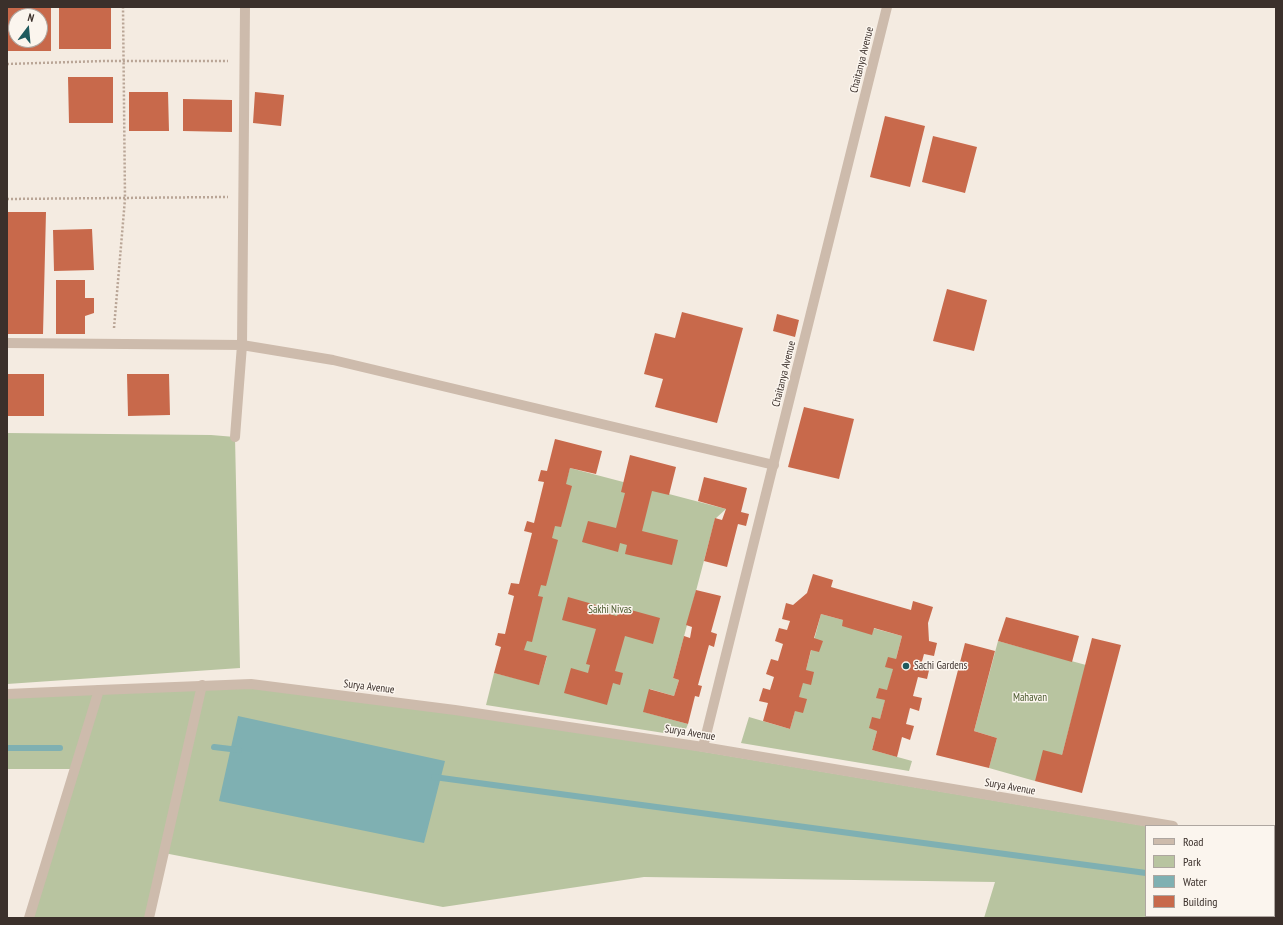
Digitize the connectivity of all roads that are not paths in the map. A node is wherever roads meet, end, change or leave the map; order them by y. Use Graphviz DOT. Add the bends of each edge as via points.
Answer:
graph roads {
  1 [pos="245,7"];
  2 [pos="887,7"];
  3 [pos="7,343"];
  4 [pos="242,345"];
  5 [pos="235,437"];
  6 [pos="774,465"];
  7 [pos="202,685"];
  8 [pos="99,690"];
  9 [pos="7,694"];
  10 [pos="703,747"];
  11 [pos="1167,825"];
  12 [pos="29,918"];
  13 [pos="149,918"];
  1 -- 4 [label="street"];
  2 -- 6 [label="street, Chaitanya Avenue"];
  3 -- 4 [label="street"];
  4 -- 5 [label="street"];
  4 -- 6 [label="street" via="333,360"];
  6 -- 10 [label="street, Chaitanya Avenue"];
  7 -- 8 [label="street, Surya Avenue"];
  7 -- 10 [label="street, Surya Avenue" via="259,685 455,710"];
  7 -- 13 [label="street"];
  8 -- 9 [label="street, Surya Avenue"];
  8 -- 12 [label="street"];
  10 -- 11 [label="street, Surya Avenue"];
}
